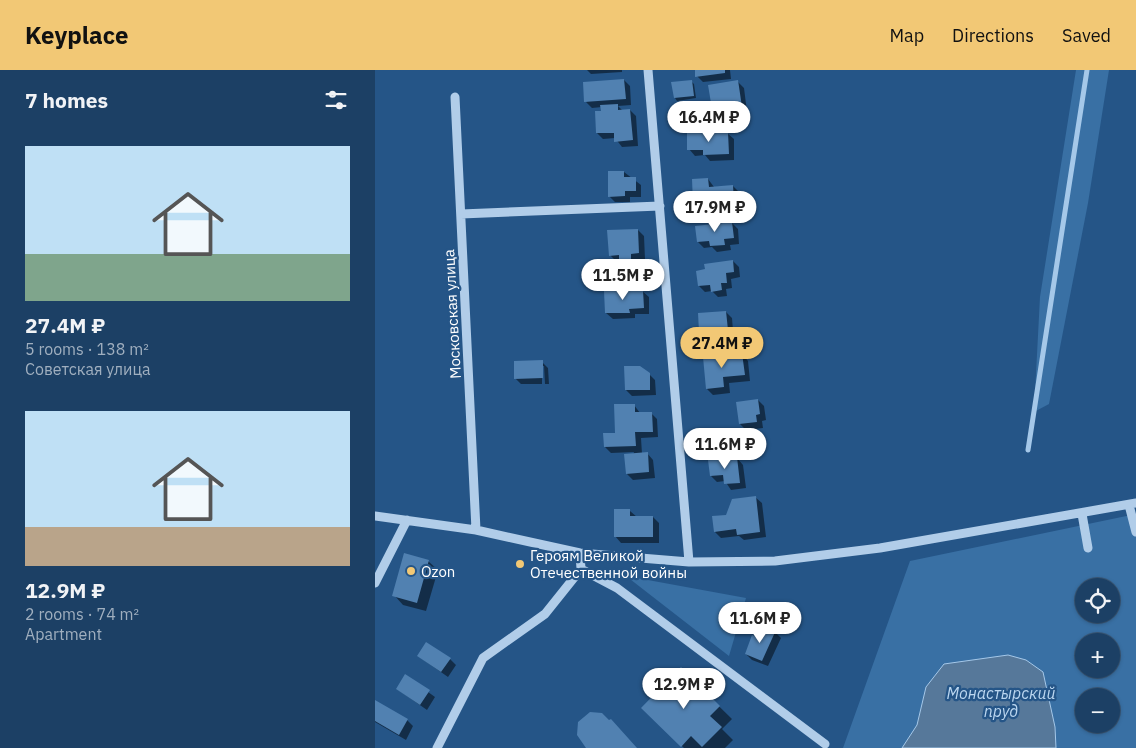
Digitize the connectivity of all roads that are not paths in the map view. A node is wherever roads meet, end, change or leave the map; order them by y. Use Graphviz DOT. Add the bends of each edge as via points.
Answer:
graph roads {
  1 [pos="648,70"];
  2 [pos="455,97"];
  3 [pos="660,206"];
  4 [pos="461,214"];
  5 [pos="1133,504"];
  6 [pos="1082,514"];
  7 [pos="375,516"];
  8 [pos="407,520"];
  9 [pos="476,530"];
  10 [pos="1136,532"];
  11 [pos="1089,548"];
  12 [pos="580,553"];
  13 [pos="689,562"];
  14 [pos="581,569"];
  15 [pos="375,583"];
  16 [pos="825,744"];
  17 [pos="437,748"];
  1 -- 3 [label="street"];
  2 -- 4 [label="street, Московская улица"];
  3 -- 4 [label="street"];
  3 -- 13 [label="street"];
  4 -- 9 [label="street, Московская улица"];
  5 -- 6 [label="street"];
  5 -- 10 [label="street"];
  6 -- 11 [label="street"];
  6 -- 13 [label="street" via="775,562"];
  7 -- 8 [label="street"];
  8 -- 9 [label="street"];
  8 -- 15 [label="street"];
  9 -- 12 [label="street"];
  12 -- 13 [label="street"];
  12 -- 14 [label="street"];
  14 -- 16 [label="street" via="617,588"];
  14 -- 17 [label="street" via="545,614 483,658"];
}
